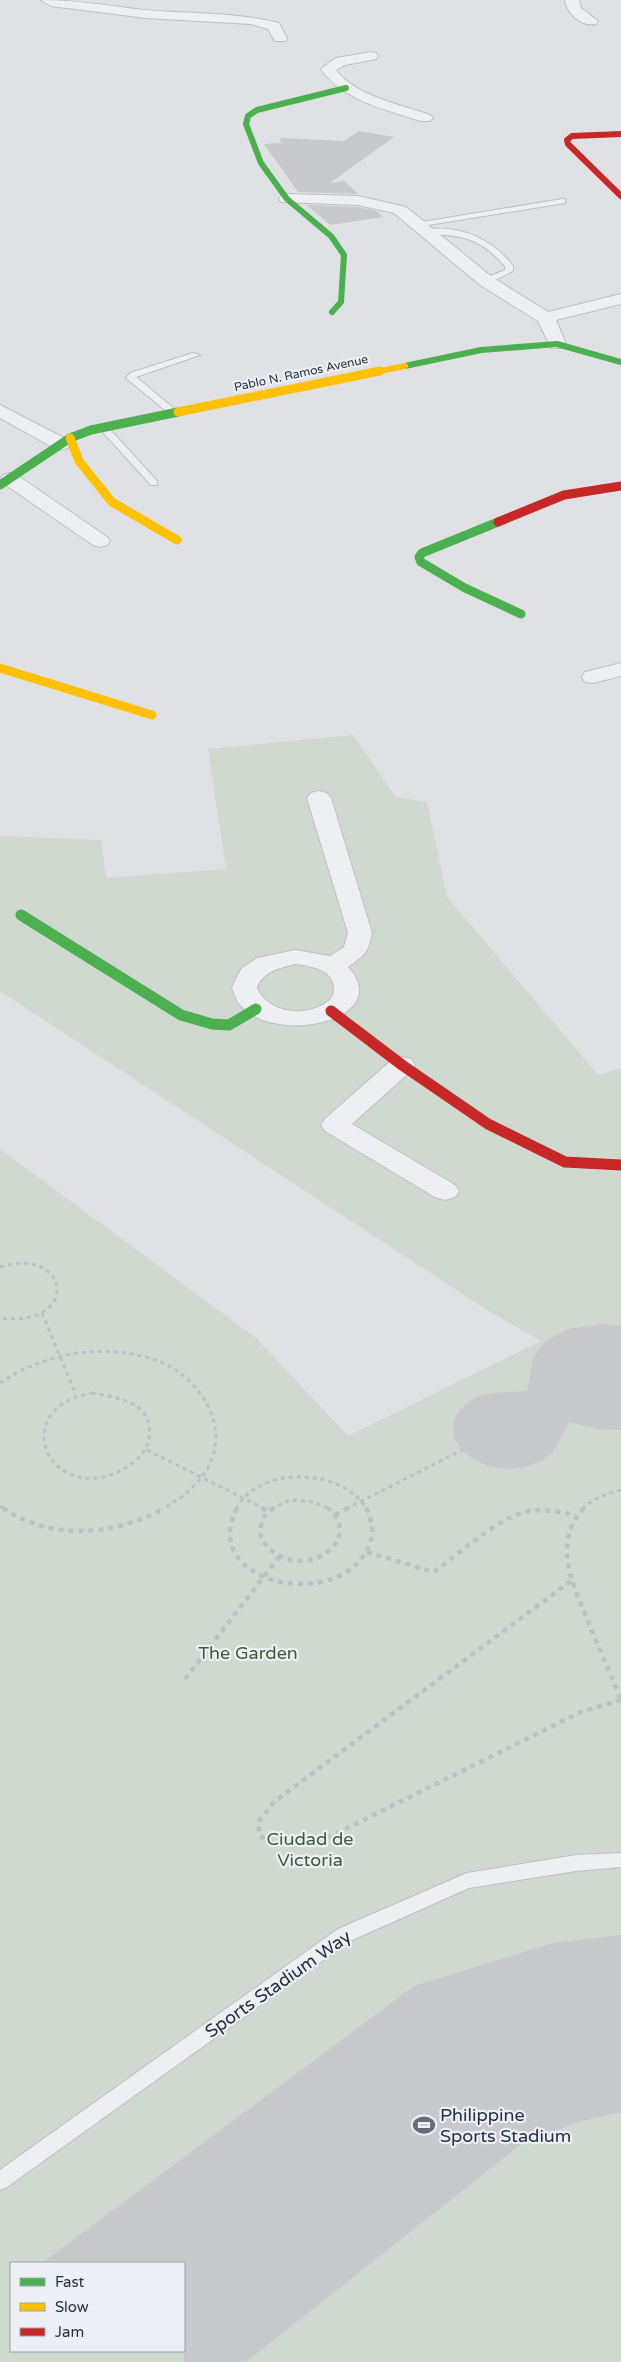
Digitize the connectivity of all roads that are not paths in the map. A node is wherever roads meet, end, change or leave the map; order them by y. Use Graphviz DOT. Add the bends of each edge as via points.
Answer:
graph roads {
  1 [pos="48,0"];
  2 [pos="572,0"];
  3 [pos="591,21"];
  4 [pos="280,38"];
  5 [pos="371,56"];
  6 [pos="346,88"];
  7 [pos="425,118"];
  8 [pos="621,134"];
  9 [pos="621,196"];
  10 [pos="287,199"];
  11 [pos="562,201"];
  12 [pos="420,228"];
  13 [pos="486,281"];
  14 [pos="621,299"];
  15 [pos="332,312"];
  16 [pos="546,318"];
  17 [pos="557,344"];
  18 [pos="196,355"];
  19 [pos="621,362"];
  20 [pos="0,411"];
  21 [pos="174,413"];
  22 [pos="104,427"];
  23 [pos="65,441"];
  24 [pos="5,482"];
  25 [pos="154,483"];
  26 [pos="621,486"];
  27 [pos="177,540"];
  28 [pos="100,541"];
  29 [pos="521,614"];
  30 [pos="0,668"];
  31 [pos="621,669"];
  32 [pos="593,677"];
  33 [pos="152,715"];
  34 [pos="319,798"];
  35 [pos="21,915"];
  36 [pos="332,966"];
  37 [pos="256,1008"];
  38 [pos="331,1011"];
  39 [pos="402,1065"];
  40 [pos="621,1165"];
  41 [pos="445,1191"];
  42 [pos="621,1860"];
  43 [pos="0,2181"];
  1 -- 4 [label="street" via="146,14 251,20 274,26"];
  2 -- 3 [label="street" via="577,13"];
  5 -- 6 [label="street" via="341,61 328,70"];
  6 -- 7 [label="street"];
  6 -- 10 [label="street" via="256,110 248,116 246,124 261,163"];
  8 -- 9 [label="street" via="572,136 567,140"];
  10 -- 12 [label="street" via="382,203 400,210"];
  10 -- 15 [label="street" via="326,230 344,255 342,298"];
  11 -- 12 [label="lane"];
  12 -- 13 [label="street"];
  12 -- 13 [label="lane" via="459,232 491,245 510,266 509,271"];
  13 -- 16 [label="street"];
  14 -- 16 [label="street"];
  16 -- 17 [label="street"];
  17 -- 19 [label="street, Pablo N. Ramos Avenue"];
  17 -- 21 [label="street, Pablo N. Ramos Avenue" via="481,350"];
  18 -- 21 [label="lane" via="131,378"];
  20 -- 23 [label="street"];
  21 -- 22 [label="street, Pablo N. Ramos Avenue"];
  22 -- 23 [label="street, Pablo N. Ramos Avenue"];
  22 -- 25 [label="lane"];
  23 -- 24 [label="street, Pablo N. Ramos Avenue"];
  23 -- 27 [label="street" via="112,502"];
  24 -- 28 [label="street"];
  26 -- 29 [label="street" via="564,496 479,528 419,557 421,562 465,588"];
  30 -- 33 [label="street"];
  31 -- 32 [label="street"];
  34 -- 36 [label="street" via="360,933 356,950"];
  35 -- 37 [label="street" via="181,1015 229,1025"];
  36 -- 37 [label="street" via="295,957 262,965 251,972 244,991"];
  36 -- 38 [label="street" via="347,981 348,992 342,1003"];
  37 -- 38 [label="street" via="276,1017 300,1020"];
  38 -- 39 [label="street"];
  39 -- 40 [label="street" via="488,1124 565,1162"];
  39 -- 41 [label="street" via="334,1125"];
  42 -- 43 [label="lane, Sports Stadium Way" via="576,1863 467,1882 344,1935"];
}
